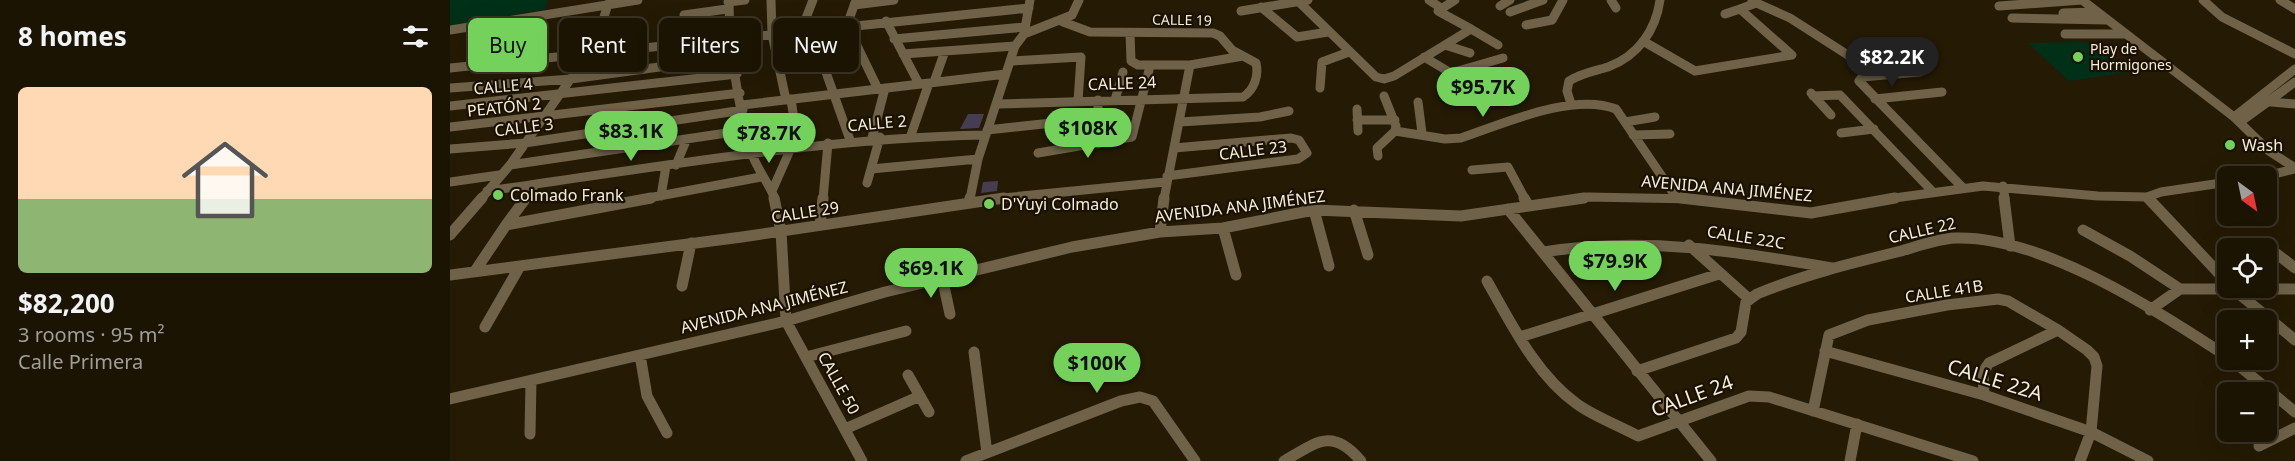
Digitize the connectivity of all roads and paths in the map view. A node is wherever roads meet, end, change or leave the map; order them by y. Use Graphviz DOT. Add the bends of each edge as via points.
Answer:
graph roads {
  1 [pos="638,0"];
  2 [pos="745,0"];
  3 [pos="771,0"];
  4 [pos="813,0"];
  5 [pos="894,0"];
  6 [pos="1079,0"];
  7 [pos="1308,0"];
  8 [pos="1429,0"];
  9 [pos="1455,0"];
  10 [pos="1510,0"];
  11 [pos="1543,0"];
  12 [pos="1563,0"];
  13 [pos="1611,0"];
  14 [pos="1660,0"];
  15 [pos="2082,0"];
  16 [pos="2203,0"];
  17 [pos="2280,0"];
  18 [pos="1298,1"];
  19 [pos="1753,1"];
  20 [pos="855,3"];
  21 [pos="608,4"];
  22 [pos="728,4"];
  23 [pos="1029,4"];
  24 [pos="1500,6"];
  25 [pos="1999,6"];
  26 [pos="1261,7"];
  27 [pos="1441,8"];
  28 [pos="1616,8"];
  29 [pos="1740,9"];
  30 [pos="2295,9"];
  31 [pos="1241,11"];
  32 [pos="1510,12"];
  33 [pos="2097,12"];
  34 [pos="2063,13"];
  35 [pos="1725,14"];
  36 [pos="684,15"];
  37 [pos="604,18"];
  38 [pos="809,18"];
  39 [pos="850,18"];
  40 [pos="2012,18"];
  41 [pos="2107,20"];
  42 [pos="886,21"];
  43 [pos="1063,22"];
  44 [pos="859,24"];
  45 [pos="1526,25"];
  46 [pos="454,29"];
  47 [pos="1471,29"];
  48 [pos="1024,31"];
  49 [pos="1328,32"];
  50 [pos="1130,33"];
  51 [pos="772,34"];
  52 [pos="2066,34"];
  53 [pos="2123,34"];
  54 [pos="761,36"];
  55 [pos="450,38"];
  56 [pos="894,39"];
  57 [pos="1643,41"];
  58 [pos="1445,45"];
  59 [pos="1498,45"];
  60 [pos="859,46"];
  61 [pos="1015,46"];
  62 [pos="945,51"];
  63 [pos="1349,52"];
  64 [pos="1470,53"];
  65 [pos="903,54"];
  66 [pos="2295,54"];
  67 [pos="1243,56"];
  68 [pos="1424,57"];
  69 [pos="1503,58"];
  70 [pos="559,59"];
  71 [pos="1854,59"];
  72 [pos="1012,61"];
  73 [pos="1190,65"];
  74 [pos="1150,66"];
  75 [pos="659,67"];
  76 [pos="450,68"];
  77 [pos="2295,69"];
  78 [pos="575,72"];
  79 [pos="823,72"];
  80 [pos="1123,72"];
  81 [pos="1920,72"];
  82 [pos="737,74"];
  83 [pos="1006,74"];
  84 [pos="571,79"];
  85 [pos="2295,82"];
  86 [pos="927,83"];
  87 [pos="450,88"];
  88 [pos="1320,88"];
  89 [pos="881,89"];
  90 [pos="1942,92"];
  91 [pos="740,93"];
  92 [pos="832,94"];
  93 [pos="558,96"];
  94 [pos="1247,96"];
  95 [pos="1384,96"];
  96 [pos="1183,97"];
  97 [pos="1142,99"];
  98 [pos="1875,99"];
  99 [pos="788,100"];
  100 [pos="1098,100"];
  101 [pos="1115,100"];
  102 [pos="1078,101"];
  103 [pos="1418,102"];
  104 [pos="2271,102"];
  105 [pos="998,104"];
  106 [pos="1571,104"];
  107 [pos="2295,104"];
  108 [pos="450,106"];
  109 [pos="743,108"];
  110 [pos="1357,109"];
  111 [pos="1289,111"];
  112 [pos="1831,115"];
  113 [pos="703,117"];
  114 [pos="1655,117"];
  115 [pos="543,118"];
  116 [pos="1098,118"];
  117 [pos="2237,119"];
  118 [pos="1358,120"];
  119 [pos="1180,122"];
  120 [pos="1625,122"];
  121 [pos="1395,125"];
  122 [pos="450,127"];
  123 [pos="1874,129"];
  124 [pos="747,130"];
  125 [pos="1358,131"];
  126 [pos="987,133"];
  127 [pos="1422,133"];
  128 [pos="1670,134"];
  129 [pos="1841,134"];
  130 [pos="911,135"];
  131 [pos="1633,135"];
  132 [pos="876,138"];
  133 [pos="688,140"];
  134 [pos="850,140"];
  135 [pos="828,142"];
  136 [pos="525,143"];
  137 [pos="1098,144"];
  138 [pos="794,147"];
  139 [pos="1174,147"];
  140 [pos="450,149"];
  141 [pos="752,153"];
  142 [pos="1038,153"];
  143 [pos="1378,156"];
  144 [pos="978,159"];
  145 [pos="510,165"];
  146 [pos="671,166"];
  147 [pos="871,169"];
  148 [pos="2295,169"];
  149 [pos="1472,170"];
  150 [pos="2277,173"];
  151 [pos="499,175"];
  152 [pos="761,177"];
  153 [pos="1166,179"];
  154 [pos="450,182"];
  155 [pos="867,183"];
  156 [pos="2217,184"];
  157 [pos="535,185"];
  158 [pos="2002,186"];
  159 [pos="1963,188"];
  160 [pos="487,191"];
  161 [pos="772,191"];
  162 [pos="1932,191"];
  163 [pos="661,196"];
  164 [pos="1676,197"];
  165 [pos="2146,197"];
  166 [pos="970,200"];
  167 [pos="1528,205"];
  168 [pos="1508,209"];
  169 [pos="1314,210"];
  170 [pos="1354,210"];
  171 [pos="506,225"];
  172 [pos="820,225"];
  173 [pos="1223,228"];
  174 [pos="2083,230"];
  175 [pos="781,231"];
  176 [pos="1160,232"];
  177 [pos="450,235"];
  178 [pos="691,243"];
  179 [pos="1689,245"];
  180 [pos="2010,246"];
  181 [pos="1544,252"];
  182 [pos="2277,254"];
  183 [pos="1368,255"];
  184 [pos="520,266"];
  185 [pos="1329,266"];
  186 [pos="1835,268"];
  187 [pos="2295,268"];
  188 [pos="475,271"];
  189 [pos="2217,272"];
  190 [pos="1719,274"];
  191 [pos="450,275"];
  192 [pos="1236,275"];
  193 [pos="942,277"];
  194 [pos="1487,281"];
  195 [pos="682,286"];
  196 [pos="2217,288"];
  197 [pos="2277,288"];
  198 [pos="2295,289"];
  199 [pos="2180,290"];
  200 [pos="1748,298"];
  201 [pos="2244,298"];
  202 [pos="2150,310"];
  203 [pos="950,314"];
  204 [pos="1592,314"];
  205 [pos="786,321"];
  206 [pos="485,327"];
  207 [pos="2058,330"];
  208 [pos="906,331"];
  209 [pos="1520,337"];
  210 [pos="2295,340"];
  211 [pos="2217,350"];
  212 [pos="1825,351"];
  213 [pos="974,352"];
  214 [pos="640,355"];
  215 [pos="806,357"];
  216 [pos="2244,370"];
  217 [pos="1637,371"];
  218 [pos="908,375"];
  219 [pos="531,381"];
  220 [pos="1984,395"];
  221 [pos="920,396"];
  222 [pos="450,399"];
  223 [pos="1813,411"];
  224 [pos="929,412"];
  225 [pos="2295,412"];
  226 [pos="1680,421"];
  227 [pos="1857,424"];
  228 [pos="2295,428"];
  229 [pos="845,429"];
  230 [pos="2091,432"];
  231 [pos="667,433"];
  232 [pos="530,434"];
  233 [pos="2259,446"];
  234 [pos="987,453"];
  235 [pos="862,461"];
  236 [pos="966,461"];
  237 [pos="1195,461"];
  238 [pos="1284,461"];
  239 [pos="1361,461"];
  240 [pos="1711,461"];
  241 [pos="1850,461"];
  242 [pos="1973,461"];
  243 [pos="2080,461"];
  244 [pos="2148,461"];
  1 -- 21 [label="street"];
  2 -- 22 [label="street"];
  3 -- 51 [label="street"];
  4 -- 38 [label="street"];
  5 -- 20 [label="street"];
  6 -- 43 [label="street" via="1078,10"];
  7 -- 18 [label="street"];
  8 -- 27 [label="street"];
  9 -- 27 [label="street"];
  10 -- 24 [label="street"];
  11 -- 32 [label="street"];
  12 -- 45 [label="street" via="1552,20"];
  13 -- 28 [label="street"];
  14 -- 57 [label="street" via="1656,25"];
  15 -- 25 [label="street"];
  15 -- 33 [label="street"];
  16 -- 66 [label="street" via="2222,17"];
  17 -- 30 [label="street"];
  18 -- 26 [label="street"];
  18 -- 49 [label="street"];
  19 -- 29 [label="street"];
  19 -- 71 [label="street" via="1790,18"];
  20 -- 39 [label="street"];
  21 -- 37 [label="street"];
  21 -- 46 [label="street"];
  22 -- 36 [label="street"];
  23 -- 42 [label="street"];
  23 -- 48 [label="street"];
  26 -- 31 [label="street"];
  26 -- 49 [label="street" via="1297,37"];
  27 -- 47 [label="street" via="1439,12"];
  29 -- 35 [label="street"];
  29 -- 57 [label="street" via="1792,54 1695,71"];
  33 -- 34 [label="street"];
  33 -- 41 [label="street"];
  40 -- 41 [label="street"];
  41 -- 53 [label="street"];
  42 -- 44 [label="street"];
  42 -- 56 [label="street"];
  43 -- 48 [label="street"];
  43 -- 50 [label="street, CALLE 19" via="1090,32"];
  46 -- 55 [label="street"];
  47 -- 58 [label="street"];
  47 -- 59 [label="street"];
  48 -- 56 [label="street"];
  48 -- 61 [label="street"];
  49 -- 63 [label="street"];
  50 -- 67 [label="street, CALLE 19" via="1214,33"];
  50 -- 74 [label="street" via="1131,61"];
  51 -- 54 [label="street"];
  51 -- 99 [label="street"];
  52 -- 53 [label="street"];
  53 -- 117 [label="street"];
  56 -- 65 [label="street"];
  57 -- 106 [label="street" via="1617,63 1569,81"];
  58 -- 64 [label="street"];
  58 -- 68 [label="street"];
  60 -- 89 [label="street"];
  61 -- 62 [label="street"];
  61 -- 72 [label="street"];
  62 -- 65 [label="street"];
  62 -- 86 [label="street"];
  63 -- 68 [label="street" via="1384,79"];
  63 -- 88 [label="street" via="1322,62"];
  65 -- 86 [label="street"];
  67 -- 73 [label="street"];
  67 -- 94 [label="street, CALLE 19" via="1258,67"];
  68 -- 69 [label="street" via="1451,73"];
  70 -- 76 [label="street"];
  72 -- 83 [label="street"];
  72 -- 102 [label="street" via="1081,57"];
  73 -- 74 [label="street"];
  73 -- 96 [label="street"];
  74 -- 97 [label="street"];
  75 -- 84 [label="street"];
  77 -- 117 [label="street"];
  78 -- 84 [label="street"];
  79 -- 92 [label="street"];
  80 -- 101 [label="street"];
  81 -- 98 [label="street" via="1859,78"];
  82 -- 91 [label="street"];
  82 -- 93 [label="street, CALLE 4"];
  83 -- 86 [label="street, CALLE 3"];
  83 -- 105 [label="street"];
  84 -- 87 [label="street"];
  84 -- 93 [label="street"];
  85 -- 104 [label="street"];
  86 -- 89 [label="street, CALLE 3"];
  86 -- 130 [label="street"];
  89 -- 92 [label="street, CALLE 3"];
  89 -- 132 [label="street"];
  90 -- 98 [label="street"];
  91 -- 109 [label="street"];
  91 -- 115 [label="street, PEATÓN 2"];
  92 -- 99 [label="street, CALLE 3"];
  92 -- 134 [label="street"];
  93 -- 108 [label="street, CALLE 4"];
  93 -- 115 [label="street"];
  94 -- 96 [label="street, CALLE 24"];
  95 -- 121 [label="street"];
  96 -- 97 [label="street, CALLE 24"];
  96 -- 119 [label="street"];
  97 -- 101 [label="street, CALLE 24"];
  97 -- 137 [label="street" via="1132,137"];
  98 -- 159 [label="street"];
  99 -- 109 [label="street, CALLE 3"];
  99 -- 138 [label="street" via="796,132"];
  100 -- 101 [label="street, CALLE 24"];
  100 -- 102 [label="street, CALLE 24"];
  100 -- 116 [label="street"];
  102 -- 105 [label="street, CALLE 24"];
  103 -- 127 [label="street"];
  104 -- 107 [label="street"];
  104 -- 117 [label="street"];
  105 -- 126 [label="street"];
  106 -- 120 [label="street" via="1604,103 1613,107"];
  106 -- 127 [label="street" via="1461,138 1445,139"];
  109 -- 113 [label="street, CALLE 3"];
  109 -- 124 [label="street"];
  110 -- 118 [label="street"];
  111 -- 119 [label="street" via="1260,117"];
  112 -- 123 [label="street" via="1811,94 1839,95"];
  113 -- 133 [label="street"];
  113 -- 136 [label="street, CALLE 3"];
  114 -- 120 [label="street"];
  115 -- 122 [label="street, PEATÓN 2"];
  115 -- 136 [label="street"];
  116 -- 126 [label="street, CALLE 2"];
  116 -- 137 [label="street"];
  117 -- 148 [label="street" via="2269,151"];
  118 -- 121 [label="street"];
  118 -- 125 [label="street"];
  119 -- 139 [label="street"];
  120 -- 131 [label="street"];
  121 -- 127 [label="street"];
  121 -- 143 [label="street" via="1377,148"];
  123 -- 129 [label="street"];
  123 -- 162 [label="street"];
  124 -- 133 [label="street"];
  124 -- 141 [label="street"];
  126 -- 130 [label="street, CALLE 2"];
  126 -- 144 [label="street"];
  128 -- 131 [label="street"];
  130 -- 132 [label="street, CALLE 2"];
  131 -- 164 [label="street"];
  132 -- 134 [label="street, CALLE 2"];
  132 -- 147 [label="street"];
  133 -- 145 [label="street"];
  133 -- 146 [label="street"];
  134 -- 135 [label="street, CALLE 2"];
  135 -- 138 [label="street, CALLE 2"];
  135 -- 172 [label="street"];
  136 -- 140 [label="street, CALLE 3"];
  136 -- 145 [label="street"];
  137 -- 142 [label="street"];
  138 -- 141 [label="street, CALLE 2"];
  138 -- 161 [label="street"];
  139 -- 153 [label="street"];
  139 -- 153 [label="street, CALLE 23" via="1288,137 1299,140 1306,153 1298,159"];
  141 -- 146 [label="street, CALLE 2"];
  141 -- 152 [label="street"];
  144 -- 147 [label="street"];
  144 -- 166 [label="street"];
  145 -- 151 [label="street"];
  146 -- 157 [label="street, CALLE 2"];
  146 -- 163 [label="street"];
  147 -- 155 [label="street"];
  148 -- 150 [label="street"];
  149 -- 167 [label="street" via="1508,167"];
  151 -- 154 [label="street"];
  151 -- 160 [label="street"];
  152 -- 161 [label="street"];
  152 -- 163 [label="street"];
  153 -- 166 [label="street, CALLE 29"];
  153 -- 176 [label="street"];
  156 -- 165 [label="street, AVENIDA ANA JIMÉNEZ"];
  157 -- 160 [label="street, CALLE 2"];
  157 -- 171 [label="street"];
  158 -- 159 [label="street, AVENIDA ANA JIMÉNEZ"];
  158 -- 165 [label="street, AVENIDA ANA JIMÉNEZ"];
  158 -- 180 [label="street"];
  159 -- 162 [label="street, AVENIDA ANA JIMÉNEZ"];
  160 -- 177 [label="street"];
  161 -- 175 [label="street"];
  162 -- 164 [label="street, AVENIDA ANA JIMÉNEZ" via="1811,213"];
  163 -- 171 [label="street"];
  164 -- 167 [label="street, AVENIDA ANA JIMÉNEZ" via="1588,197"];
  165 -- 189 [label="street"];
  166 -- 172 [label="street, CALLE 29"];
  167 -- 168 [label="street, AVENIDA ANA JIMÉNEZ"];
  168 -- 170 [label="street, AVENIDA ANA JIMÉNEZ" via="1461,216"];
  168 -- 181 [label="street"];
  169 -- 170 [label="street, AVENIDA ANA JIMÉNEZ"];
  169 -- 173 [label="street, AVENIDA ANA JIMÉNEZ"];
  169 -- 185 [label="street"];
  170 -- 183 [label="street"];
  171 -- 188 [label="street"];
  172 -- 175 [label="street, CALLE 29"];
  173 -- 176 [label="street, AVENIDA ANA JIMÉNEZ"];
  173 -- 192 [label="street"];
  174 -- 199 [label="street"];
  175 -- 178 [label="street, CALLE 29"];
  175 -- 205 [label="street"];
  176 -- 193 [label="street, AVENIDA ANA JIMÉNEZ" via="1072,247"];
  178 -- 184 [label="street, CALLE 29"];
  178 -- 195 [label="street"];
  179 -- 181 [label="street, CALLE 22C" via="1639,242"];
  179 -- 186 [label="street, CALLE 22C"];
  179 -- 190 [label="street"];
  180 -- 186 [label="street, CALLE 22" via="1984,239 1953,238"];
  180 -- 202 [label="street, CALLE 22" via="2089,278"];
  181 -- 204 [label="street"];
  182 -- 187 [label="street"];
  184 -- 188 [label="street, CALLE 29"];
  184 -- 206 [label="street"];
  186 -- 200 [label="street, CALLE 22"];
  188 -- 191 [label="street, CALLE 29"];
  190 -- 200 [label="street"];
  190 -- 204 [label="street"];
  193 -- 203 [label="street"];
  193 -- 205 [label="street, AVENIDA ANA JIMÉNEZ"];
  194 -- 209 [label="street, CALLE 24"];
  196 -- 199 [label="street"];
  197 -- 198 [label="street"];
  199 -- 202 [label="street"];
  200 -- 217 [label="street" via="1741,332 1736,338"];
  201 -- 210 [label="street"];
  202 -- 211 [label="street, CALLE 22"];
  204 -- 209 [label="street"];
  204 -- 217 [label="street"];
  205 -- 214 [label="street, AVENIDA ANA JIMÉNEZ"];
  205 -- 215 [label="street, CALLE 50"];
  207 -- 212 [label="street, CALLE 41B" via="1998,299 1868,320 1829,335"];
  207 -- 220 [label="street" via="1989,363 1983,372"];
  207 -- 230 [label="street, CALLE 41B" via="2087,350 2097,366"];
  208 -- 215 [label="street"];
  209 -- 226 [label="street, CALLE 24" via="1570,399 1638,436"];
  212 -- 220 [label="street, CALLE 22A"];
  212 -- 223 [label="street, CALLE 41B"];
  213 -- 234 [label="street"];
  214 -- 219 [label="street, AVENIDA ANA JIMÉNEZ"];
  214 -- 231 [label="street" via="645,397"];
  215 -- 229 [label="street, CALLE 50"];
  216 -- 225 [label="street"];
  217 -- 226 [label="street"];
  218 -- 221 [label="street"];
  219 -- 222 [label="street, AVENIDA ANA JIMÉNEZ"];
  219 -- 232 [label="street"];
  220 -- 230 [label="street, CALLE 22A"];
  221 -- 224 [label="street"];
  221 -- 229 [label="street"];
  223 -- 226 [label="street, CALLE 24" via="1769,397 1749,396"];
  223 -- 227 [label="street, CALLE 24"];
  226 -- 240 [label="street"];
  227 -- 241 [label="street"];
  227 -- 242 [label="street, CALLE 24"];
  228 -- 233 [label="street"];
  229 -- 235 [label="street, CALLE 50"];
  230 -- 243 [label="street, CALLE 41B"];
  230 -- 244 [label="street, CALLE 22A"];
  234 -- 236 [label="street"];
  234 -- 237 [label="street" via="1140,397 1153,401"];
  238 -- 239 [label="street" via="1327,440 1343,441"];
}
